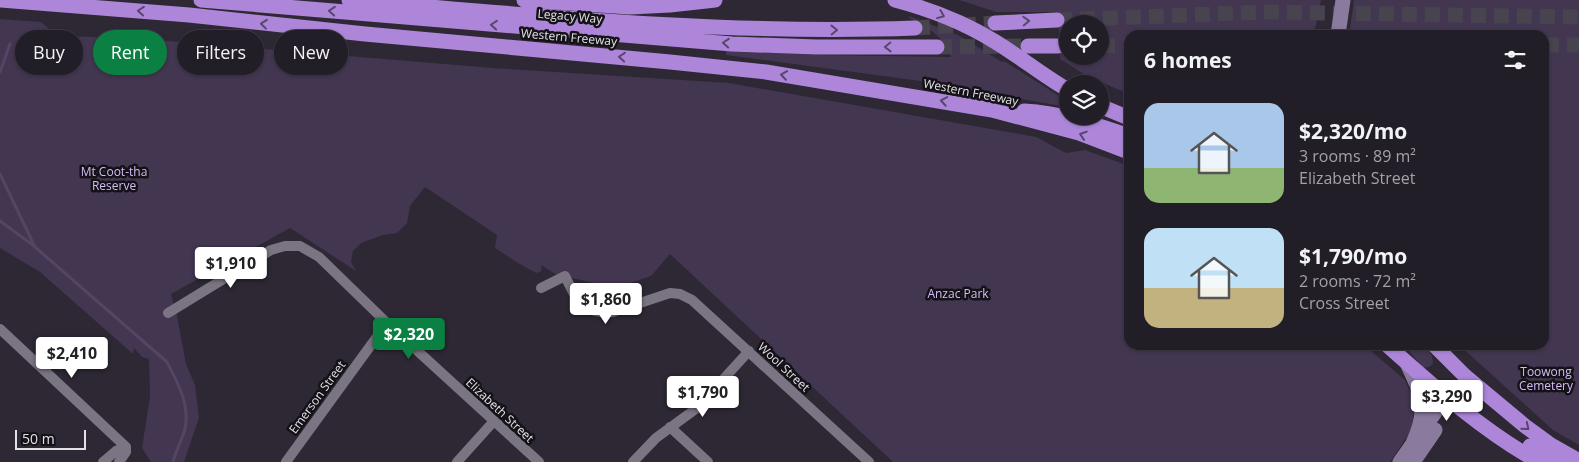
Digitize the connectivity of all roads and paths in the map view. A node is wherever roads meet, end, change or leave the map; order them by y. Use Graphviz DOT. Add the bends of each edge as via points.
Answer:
graph roads {
  1 [pos="0,0"];
  2 [pos="201,0"];
  3 [pos="348,0"];
  4 [pos="524,0"];
  5 [pos="715,0"];
  6 [pos="895,0"];
  7 [pos="1343,0"];
  8 [pos="1057,20"];
  9 [pos="995,23"];
  10 [pos="915,28"];
  11 [pos="1337,30"];
  12 [pos="1028,46"];
  13 [pos="1058,46"];
  14 [pos="937,47"];
  15 [pos="1059,84"];
  16 [pos="1109,110"];
  17 [pos="1124,116"];
  18 [pos="1124,141"];
  19 [pos="541,288"];
  20 [pos="168,312"];
  21 [pos="387,323"];
  22 [pos="0,329"];
  23 [pos="1393,350"];
  24 [pos="1398,350"];
  25 [pos="1439,350"];
  26 [pos="749,351"];
  27 [pos="1406,362"];
  28 [pos="1455,404"];
  29 [pos="494,421"];
  30 [pos="670,427"];
  31 [pos="1430,429"];
  32 [pos="1413,443"];
  33 [pos="126,447"];
  34 [pos="1579,461"];
  35 [pos="103,462"];
  36 [pos="119,462"];
  37 [pos="286,462"];
  38 [pos="457,462"];
  39 [pos="539,462"];
  40 [pos="633,462"];
  41 [pos="708,462"];
  42 [pos="868,462"];
  43 [pos="1400,462"];
  44 [pos="1413,462"];
  45 [pos="1538,462"];
  46 [pos="1559,462"];
  18 -- 1 [label="highway, Western Freeway, one-way" via="1103,127 1041,112 992,110 720,66"];
  14 -- 2 [label="highway, Legacy Way, one-way" via="723,43"];
  3 -- 10 [label="highway, Legacy Way, one-way" via="666,26 817,30"];
  4 -- 5 [label="highway" via="630,7"];
  6 -- 15 [label="highway, one-way" via="941,14 971,28"];
  7 -- 11 [label="street"];
  9 -- 8 [label="highway, one-way"];
  12 -- 13 [label="highway"];
  16 -- 17 [label="highway"];
  19 -- 26 [label="street, Wool Street" via="565,276 579,303 585,308 606,312 670,293 680,294 692,300"];
  20 -- 21 [label="street, Elizabeth Street" via="271,250 300,246 319,257"];
  21 -- 29 [label="street, Elizabeth Street"];
  21 -- 37 [label="street, Emerson Street"];
  22 -- 33 [label="street"];
  23 -- 27 [label="highway"];
  24 -- 27 [label="highway"];
  25 -- 34 [label="highway, one-way" via="1529,430"];
  26 -- 30 [label="street" via="697,408"];
  26 -- 42 [label="street, Wool Street"];
  27 -- 28 [label="highway"];
  27 -- 32 [label="street" via="1418,387 1422,409 1421,423"];
  28 -- 31 [label="street" via="1443,401"];
  28 -- 45 [label="highway" via="1502,440"];
  28 -- 46 [label="highway"];
  29 -- 38 [label="street"];
  29 -- 39 [label="street, Elizabeth Street"];
  30 -- 40 [label="street"];
  30 -- 41 [label="street"];
  31 -- 32 [label="street"];
  31 -- 44 [label="street"];
  32 -- 43 [label="street"];
  33 -- 35 [label="street"];
  33 -- 36 [label="street"];
}
